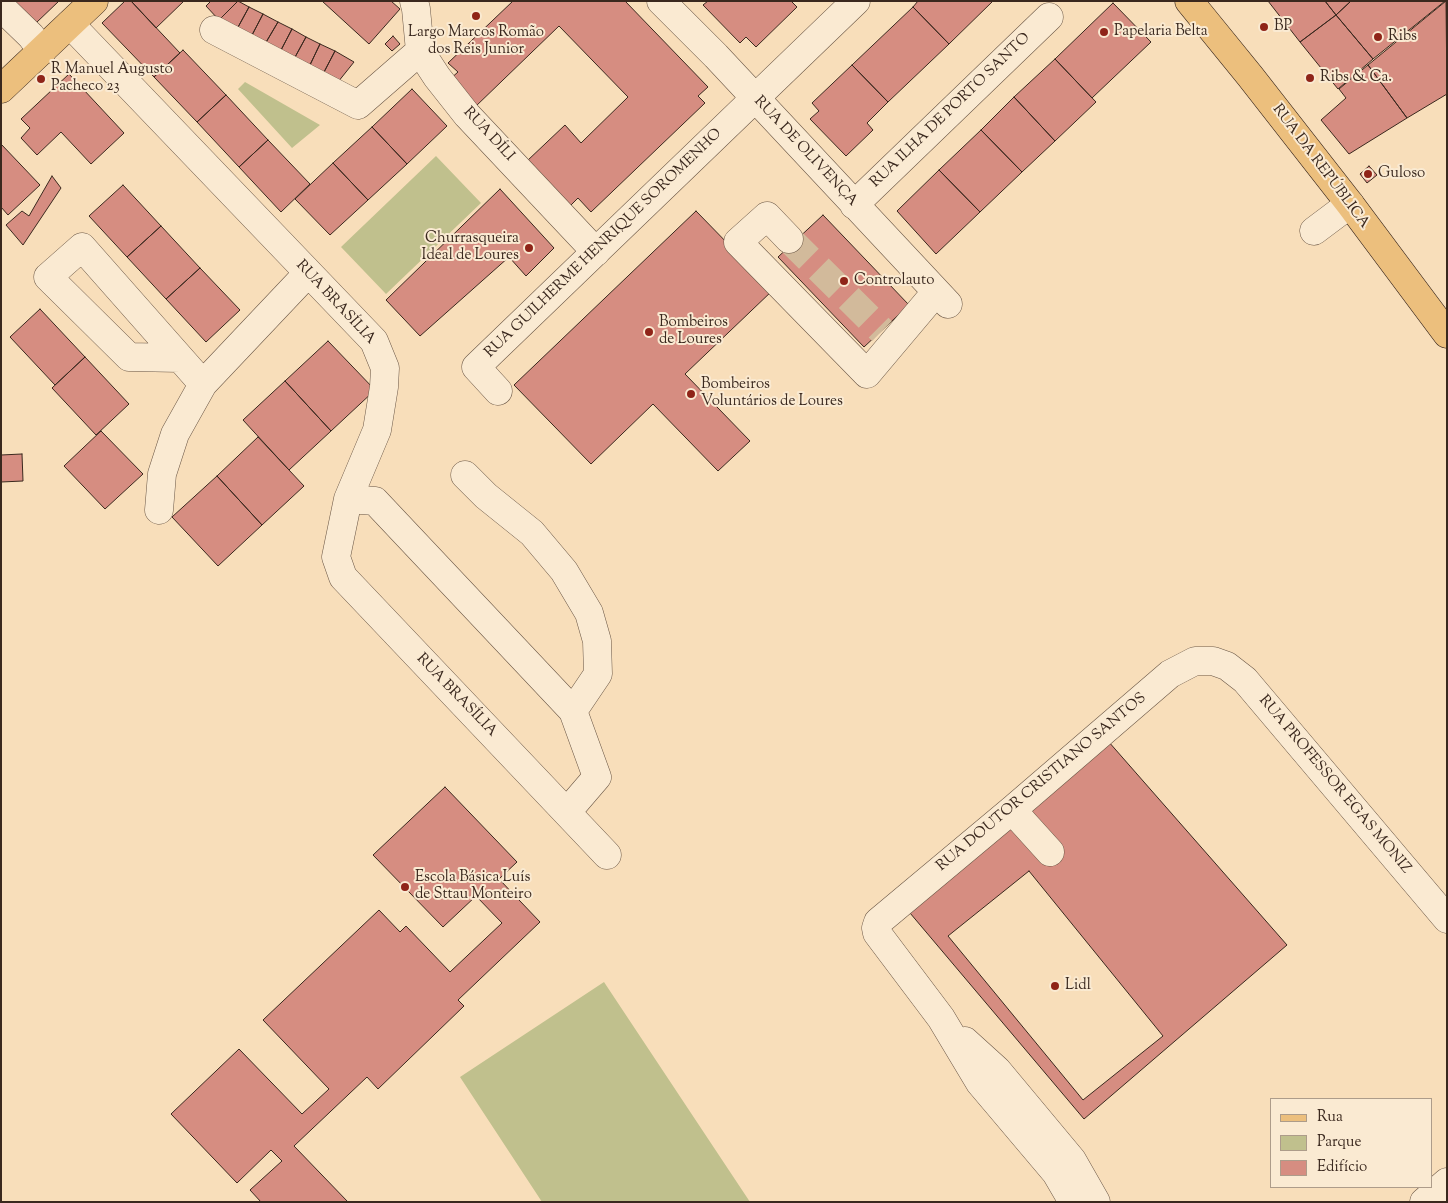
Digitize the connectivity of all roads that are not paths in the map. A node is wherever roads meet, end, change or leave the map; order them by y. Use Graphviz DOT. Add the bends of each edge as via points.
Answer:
graph roads {
  1 [pos="94,1"];
  2 [pos="414,1"];
  3 [pos="661,1"];
  4 [pos="856,1"];
  5 [pos="1189,1"];
  6 [pos="1,7"];
  7 [pos="1049,17"];
  8 [pos="70,24"];
  9 [pos="214,30"];
  10 [pos="42,51"];
  11 [pos="420,51"];
  12 [pos="1,90"];
  13 [pos="756,98"];
  14 [pos="1350,204"];
  15 [pos="854,205"];
  16 [pos="1314,231"];
  17 [pos="789,239"];
  18 [pos="596,252"];
  19 [pos="308,273"];
  20 [pos="1447,334"];
  21 [pos="180,358"];
  22 [pos="203,384"];
  23 [pos="498,391"];
  24 [pos="465,475"];
  25 [pos="348,498"];
  26 [pos="159,510"];
  27 [pos="1213,661"];
  28 [pos="573,711"];
  29 [pos="1012,810"];
  30 [pos="567,812"];
  31 [pos="1050,852"];
  32 [pos="607,855"];
  33 [pos="1447,919"];
  34 [pos="941,1018"];
  35 [pos="1447,1182"];
  36 [pos="1073,1202"];
  37 [pos="1096,1202"];
  38 [pos="1424,1202"];
  1 -- 8 [label="main road"];
  2 -- 11 [label="street, RUA DÍLI"];
  3 -- 13 [label="street, RUA DE OLIVENÇA"];
  4 -- 13 [label="street, RUA GUILHERME HENRIQUE SOROMENHO"];
  5 -- 14 [label="main road, RUA DA REPÚBLICA"];
  6 -- 10 [label="street"];
  7 -- 15 [label="street, RUA ILHA DE PORTO SANTO"];
  8 -- 10 [label="main road"];
  8 -- 19 [label="street, RUA BRASÍLIA"];
  9 -- 11 [label="street" via="358,105"];
  10 -- 12 [label="main road"];
  11 -- 18 [label="street, RUA DÍLI" via="467,115"];
  13 -- 15 [label="street, RUA DE OLIVENÇA"];
  13 -- 18 [label="street, RUA GUILHERME HENRIQUE SOROMENHO"];
  14 -- 16 [label="street"];
  14 -- 20 [label="main road, RUA DA REPÚBLICA"];
  15 -- 17 [label="street, RUA DE OLIVENÇA" via="942,298 888,336 867,374 738,242 767,216"];
  18 -- 23 [label="street, RUA GUILHERME HENRIQUE SOROMENHO" via="476,367"];
  19 -- 22 [label="street"];
  19 -- 25 [label="street, RUA BRASÍLIA" via="374,341 385,368 377,430"];
  21 -- 21 [label="street" via="82,247 48,277 129,357"];
  21 -- 22 [label="street"];
  22 -- 26 [label="street" via="175,434 162,474"];
  24 -- 28 [label="street" via="532,533 564,571 589,613 597,641 598,674"];
  25 -- 28 [label="street" via="375,501"];
  25 -- 30 [label="street, RUA BRASÍLIA" via="336,557 342,578"];
  27 -- 29 [label="street, RUA DOUTOR CRISTIANO SANTOS" via="1195,660 1170,674"];
  27 -- 33 [label="street, RUA PROFESSOR EGAS MONIZ" via="1228,666 1245,680"];
  28 -- 30 [label="street" via="597,777"];
  29 -- 31 [label="street"];
  29 -- 34 [label="street, RUA DOUTOR CRISTIANO SANTOS" via="878,922 877,933"];
  30 -- 32 [label="street, RUA BRASÍLIA"];
  34 -- 36 [label="street" via="980,1083 1056,1174"];
  34 -- 37 [label="street" via="1004,1078 1072,1160"];
  35 -- 38 [label="street"];
}
